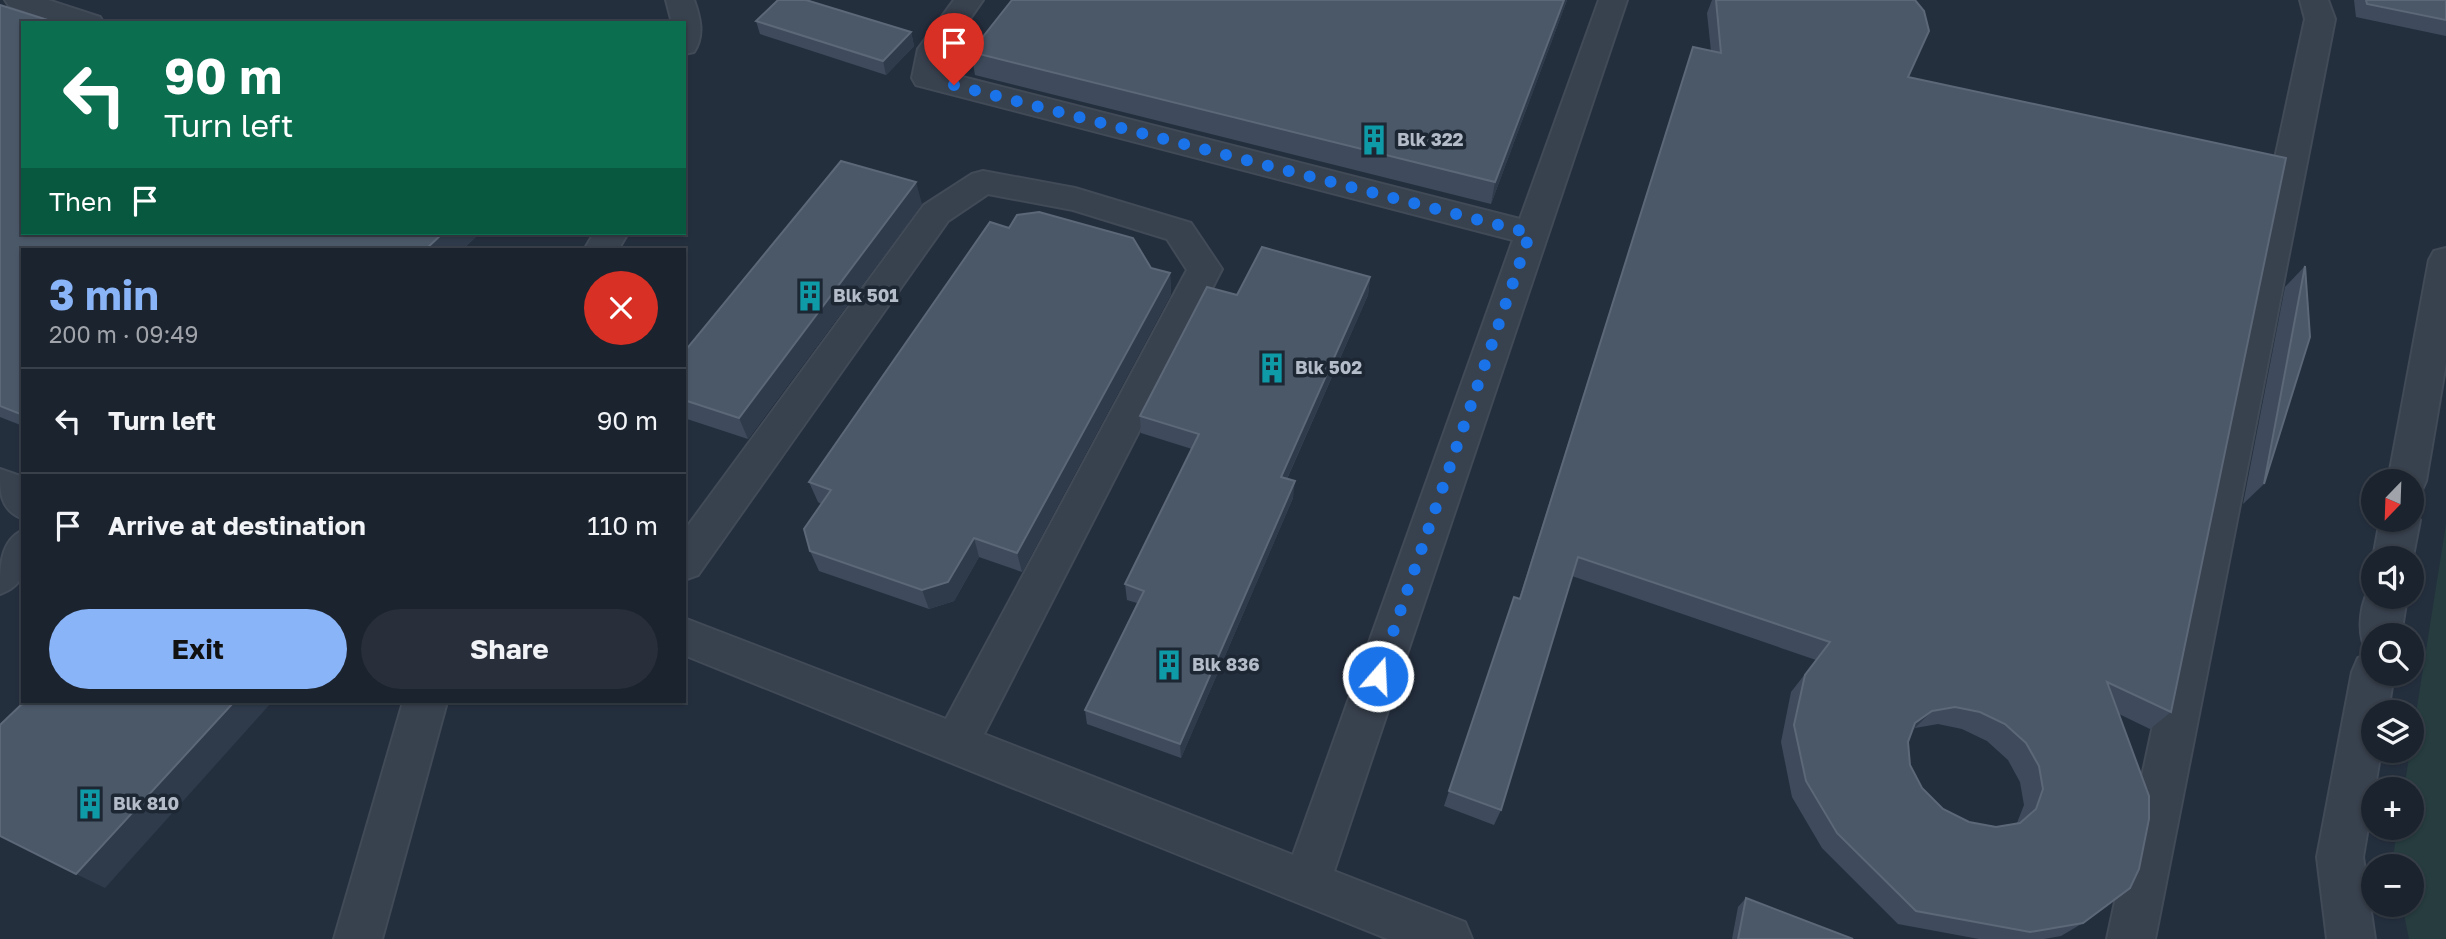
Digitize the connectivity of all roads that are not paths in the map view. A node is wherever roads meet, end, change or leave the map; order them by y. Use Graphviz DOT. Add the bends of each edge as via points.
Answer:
graph roads {
  1 [pos="19,0"];
  2 [pos="680,0"];
  3 [pos="970,0"];
  4 [pos="1613,0"];
  5 [pos="2317,10"];
  6 [pos="84,21"];
  7 [pos="686,29"];
  8 [pos="1530,233"];
  9 [pos="2446,260"];
  10 [pos="2409,469"];
  11 [pos="0,485"];
  12 [pos="21,500"];
  13 [pos="21,550"];
  14 [pos="686,560"];
  15 [pos="0,577"];
  16 [pos="686,637"];
  17 [pos="2371,686"];
  18 [pos="425,703"];
  19 [pos="957,742"];
  20 [pos="1306,885"];
  21 [pos="358,939"];
  22 [pos="1448,939"];
  23 [pos="2131,939"];
  24 [pos="2351,939"];
  1 -- 6 [label="lane"];
  2 -- 7 [label="lane"];
  3 -- 8 [label="lane" via="933,49 928,78"];
  4 -- 8 [label="lane"];
  5 -- 23 [label="lane"];
  8 -- 20 [label="lane"];
  9 -- 10 [label="lane"];
  11 -- 12 [label="lane" via="13,490"];
  13 -- 15 [label="lane"];
  14 -- 19 [label="lane" via="936,213 983,182 1075,200 1179,231 1205,269"];
  16 -- 19 [label="lane"];
  17 -- 24 [label="lane" via="2340,857"];
  18 -- 21 [label="lane"];
  19 -- 20 [label="lane"];
  20 -- 22 [label="lane"];
}
